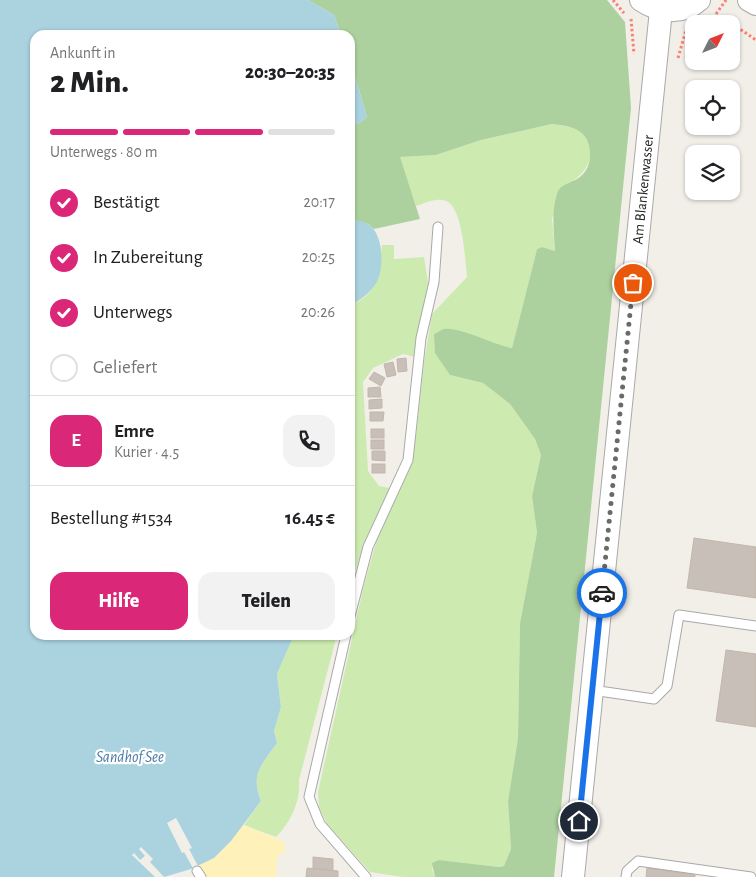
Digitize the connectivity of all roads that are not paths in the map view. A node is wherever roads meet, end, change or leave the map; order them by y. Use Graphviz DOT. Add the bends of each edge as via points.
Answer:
graph roads {
  1 [pos="641,0"];
  2 [pos="699,0"];
  3 [pos="749,0"];
  4 [pos="756,4"];
  5 [pos="661,10"];
  6 [pos="438,227"];
  7 [pos="355,597"];
  8 [pos="756,626"];
  9 [pos="345,640"];
  10 [pos="592,690"];
  11 [pos="366,877"];
  12 [pos="573,877"];
  13 [pos="626,877"];
  14 [pos="752,877"];
  1 -- 5 [label="street"];
  2 -- 5 [label="street" via="680,10"];
  3 -- 4 [label="street"];
  5 -- 10 [label="street, Am Blankenwasser"];
  6 -- 7 [label="lane" via="434,282 421,338 408,460 368,547"];
  8 -- 10 [label="lane" via="678,615 668,686 654,699"];
  9 -- 11 [label="lane" via="309,797 320,824"];
  10 -- 12 [label="street, Am Blankenwasser"];
  13 -- 14 [label="lane" via="627,871 638,861"];
}
